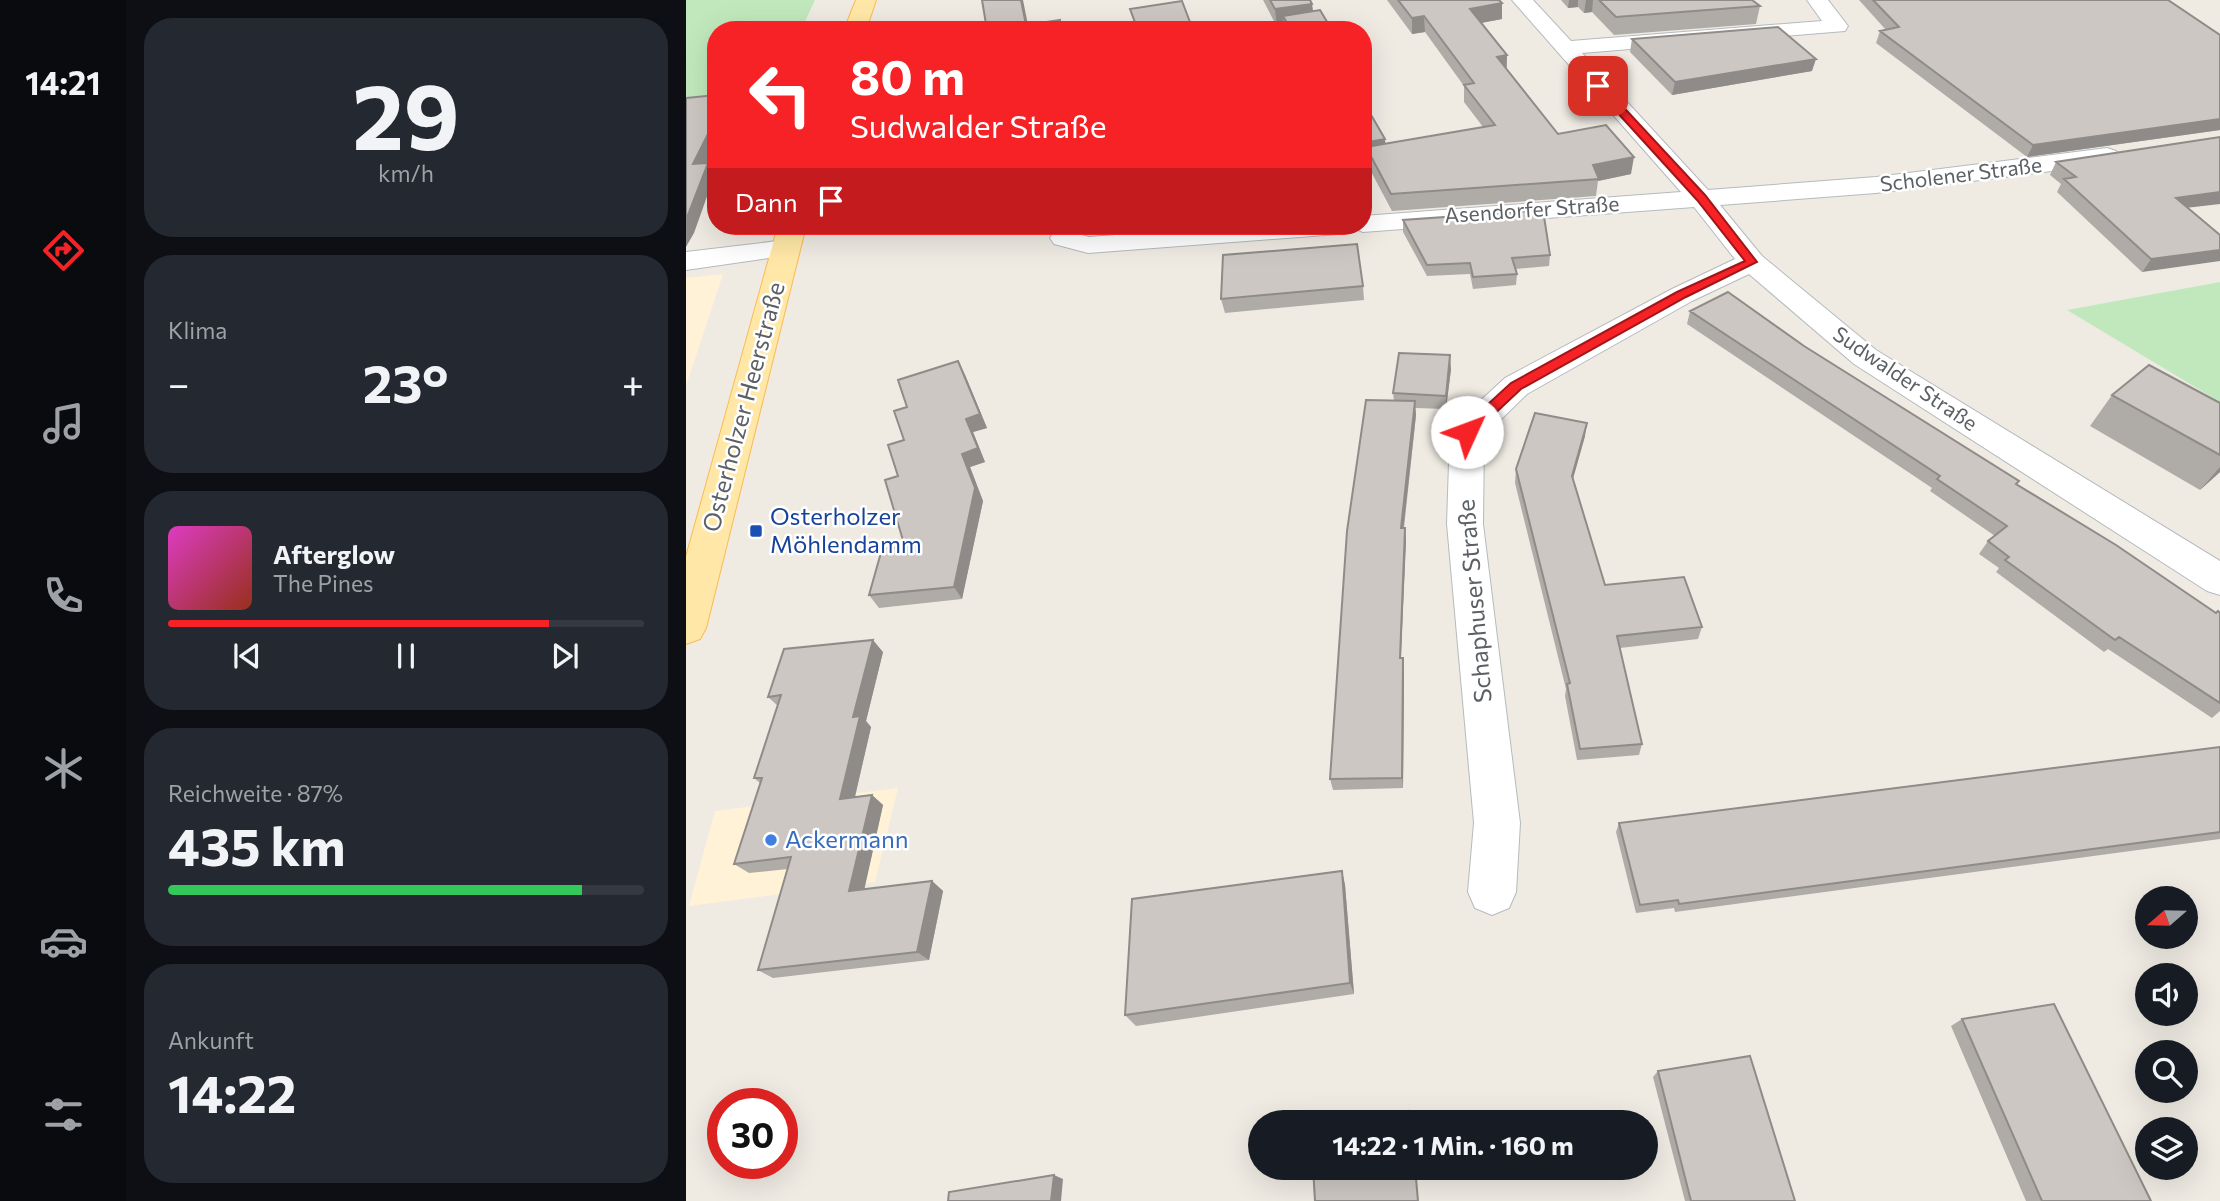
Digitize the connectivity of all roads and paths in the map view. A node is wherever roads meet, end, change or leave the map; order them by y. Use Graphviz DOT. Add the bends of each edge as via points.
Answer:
graph roads {
  1 [pos="866,0"];
  2 [pos="1522,0"];
  3 [pos="1817,0"];
  4 [pos="858,21"];
  5 [pos="1564,48"];
  6 [pos="2137,152"];
  7 [pos="1701,198"];
  8 [pos="1372,223"];
  9 [pos="1226,235"];
  10 [pos="789,237"];
  11 [pos="1064,238"];
  12 [pos="686,261"];
  13 [pos="1752,262"];
  14 [pos="2220,580"];
  15 [pos="686,628"];
  16 [pos="1492,892"];
  1 -- 4 [label="main road"];
  2 -- 5 [label="street, Sudwalder Straße"];
  3 -- 5 [label="street" via="1837,26"];
  5 -- 7 [label="street, Sudwalder Straße"];
  6 -- 7 [label="street, Scholener Straße" via="1876,185"];
  7 -- 8 [label="street, Asendorfer Straße"];
  7 -- 13 [label="street, Sudwalder Straße"];
  9 -- 11 [label="street" via="1088,246"];
  10 -- 12 [label="street"];
  10 -- 15 [label="main road, Osterholzer Heerstraße"];
  13 -- 14 [label="street, Sudwalder Straße" via="1865,356"];
  13 -- 16 [label="street, Schaphuser Straße" via="1516,386 1467,432 1465,524 1497,823"];
}
